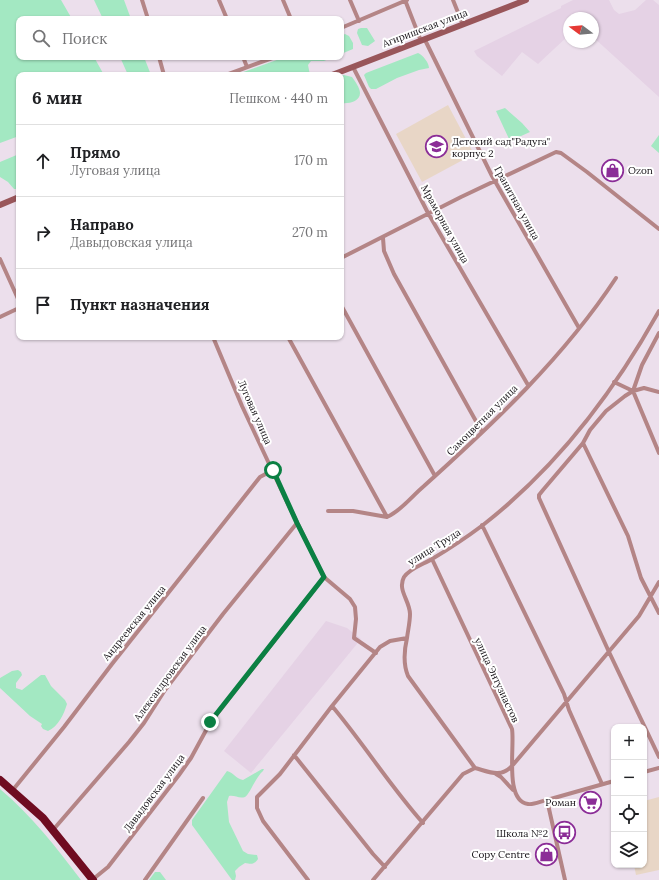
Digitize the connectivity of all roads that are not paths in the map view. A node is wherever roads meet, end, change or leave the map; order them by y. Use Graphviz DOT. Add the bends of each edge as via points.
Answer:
graph roads {
  1 [pos="142,0"];
  2 [pos="219,0"];
  3 [pos="283,0"];
  4 [pos="350,0"];
  5 [pos="406,0"];
  6 [pos="453,0"];
  7 [pos="526,0"];
  8 [pos="147,16"];
  9 [pos="226,16"];
  10 [pos="290,16"];
  11 [pos="358,21"];
  12 [pos="463,25"];
  13 [pos="344,27"];
  14 [pos="423,40"];
  15 [pos="160,60"];
  16 [pos="244,60"];
  17 [pos="267,60"];
  18 [pos="247,67"];
  19 [pos="353,67"];
  20 [pos="163,72"];
  21 [pos="234,72"];
  22 [pos="340,72"];
  23 [pos="495,180"];
  24 [pos="16,198"];
  25 [pos="0,205"];
  26 [pos="428,213"];
  27 [pos="659,229"];
  28 [pos="383,238"];
  29 [pos="344,257"];
  30 [pos="0,260"];
  31 [pos="616,278"];
  32 [pos="16,295"];
  33 [pos="16,309"];
  34 [pos="344,310"];
  35 [pos="659,311"];
  36 [pos="0,317"];
  37 [pos="579,328"];
  38 [pos="659,333"];
  39 [pos="214,340"];
  40 [pos="290,340"];
  41 [pos="614,382"];
  42 [pos="528,385"];
  43 [pos="633,391"];
  44 [pos="659,392"];
  45 [pos="482,432"];
  46 [pos="583,443"];
  47 [pos="659,453"];
  48 [pos="273,470"];
  49 [pos="436,476"];
  50 [pos="328,511"];
  51 [pos="387,517"];
  52 [pos="297,523"];
  53 [pos="482,526"];
  54 [pos="432,559"];
  55 [pos="324,577"];
  56 [pos="659,582"];
  57 [pos="650,596"];
  58 [pos="659,613"];
  59 [pos="407,638"];
  60 [pos="609,652"];
  61 [pos="376,653"];
  62 [pos="566,702"];
  63 [pos="332,706"];
  64 [pos="294,755"];
  65 [pos="659,756"];
  66 [pos="512,766"];
  67 [pos="475,768"];
  68 [pos="659,768"];
  69 [pos="647,771"];
  70 [pos="494,773"];
  71 [pos="0,780"];
  72 [pos="611,781"];
  73 [pos="602,784"];
  74 [pos="12,791"];
  75 [pos="516,793"];
  76 [pos="203,798"];
  77 [pos="547,800"];
  78 [pos="423,823"];
  79 [pos="53,830"];
  80 [pos="385,867"];
  81 [pos="93,880"];
  82 [pos="144,880"];
  83 [pos="308,880"];
  84 [pos="373,880"];
  85 [pos="565,880"];
  1 -- 8 [label="street"];
  2 -- 9 [label="street"];
  3 -- 10 [label="street"];
  4 -- 11 [label="street"];
  5 -- 11 [label="street"];
  5 -- 14 [label="street, Гранитная улица"];
  6 -- 12 [label="street"];
  7 -- 12 [label="street, Агиришская улица"];
  11 -- 13 [label="street"];
  12 -- 14 [label="street, Агиришская улица"];
  14 -- 19 [label="street, Агиришская улица"];
  14 -- 23 [label="street, Гранитная улица"];
  15 -- 20 [label="street"];
  16 -- 18 [label="street"];
  17 -- 18 [label="street"];
  18 -- 21 [label="street"];
  19 -- 22 [label="street, Агиришская улица"];
  19 -- 26 [label="street, Мраморная улица"];
  23 -- 26 [label="street"];
  23 -- 27 [label="street" via="556,152 561,153"];
  23 -- 37 [label="street, Гранитная улица"];
  24 -- 25 [label="street"];
  26 -- 28 [label="street"];
  26 -- 42 [label="street, Мраморная улица"];
  28 -- 29 [label="street"];
  28 -- 45 [label="street" via="384,250 394,274"];
  30 -- 32 [label="street"];
  31 -- 37 [label="street, Самоцветная улица"];
  33 -- 36 [label="street"];
  34 -- 49 [label="street"];
  35 -- 41 [label="street, улица Труда" via="638,348"];
  37 -- 42 [label="street, Самоцветная улица"];
  38 -- 43 [label="street" via="642,365"];
  39 -- 48 [label="street, Луговая улица"];
  40 -- 51 [label="street"];
  41 -- 43 [label="street"];
  41 -- 53 [label="street, улица Труда" via="593,412 554,458 530,484"];
  42 -- 45 [label="street, Самоцветная улица"];
  43 -- 44 [label="street" via="644,388"];
  43 -- 46 [label="street" via="606,411"];
  43 -- 47 [label="street"];
  45 -- 49 [label="street, Самоцветная улица"];
  46 -- 57 [label="street" via="628,536 641,578"];
  46 -- 60 [label="street" via="539,495"];
  48 -- 52 [label="street, Луговая улица"];
  48 -- 74 [label="street, Андреевская улица" via="260,477"];
  49 -- 51 [label="street, Самоцветная улица" via="399,510"];
  50 -- 51 [label="street" via="362,512"];
  52 -- 55 [label="street, Луговая улица"];
  52 -- 79 [label="street, Александровская улица" via="223,614 129,742"];
  53 -- 54 [label="street, улица Труда"];
  53 -- 62 [label="street"];
  54 -- 59 [label="street, улица Труда" via="411,571 402,582 410,614"];
  54 -- 66 [label="street, улица Энтузиастов" via="512,729"];
  55 -- 61 [label="street, Луговая улица" via="350,599 355,607 354,638"];
  55 -- 81 [label="street, Давыдовская улица" via="210,722 179,774 108,867"];
  56 -- 57 [label="street"];
  57 -- 58 [label="street"];
  57 -- 60 [label="street" via="639,616"];
  59 -- 61 [label="street" via="386,642"];
  59 -- 67 [label="street" via="404,654 408,676"];
  60 -- 62 [label="street"];
  60 -- 65 [label="street"];
  61 -- 63 [label="street"];
  62 -- 66 [label="street"];
  62 -- 73 [label="street"];
  63 -- 64 [label="street"];
  63 -- 78 [label="street"];
  64 -- 80 [label="street"];
  64 -- 83 [label="street" via="256,800 263,821"];
  66 -- 70 [label="street" via="502,773"];
  66 -- 75 [label="street, улица Энтузиастов" via="512,782"];
  67 -- 70 [label="street"];
  67 -- 78 [label="street" via="458,778"];
  68 -- 69 [label="street"];
  70 -- 75 [label="street"];
  71 -- 74 [label="highway"];
  72 -- 73 [label="street"];
  73 -- 77 [label="street"];
  74 -- 79 [label="highway"];
  75 -- 77 [label="street" via="521,801 528,804"];
  76 -- 82 [label="street"];
  77 -- 85 [label="street"];
  78 -- 80 [label="street"];
  79 -- 81 [label="highway"];
  80 -- 84 [label="street"];
}
